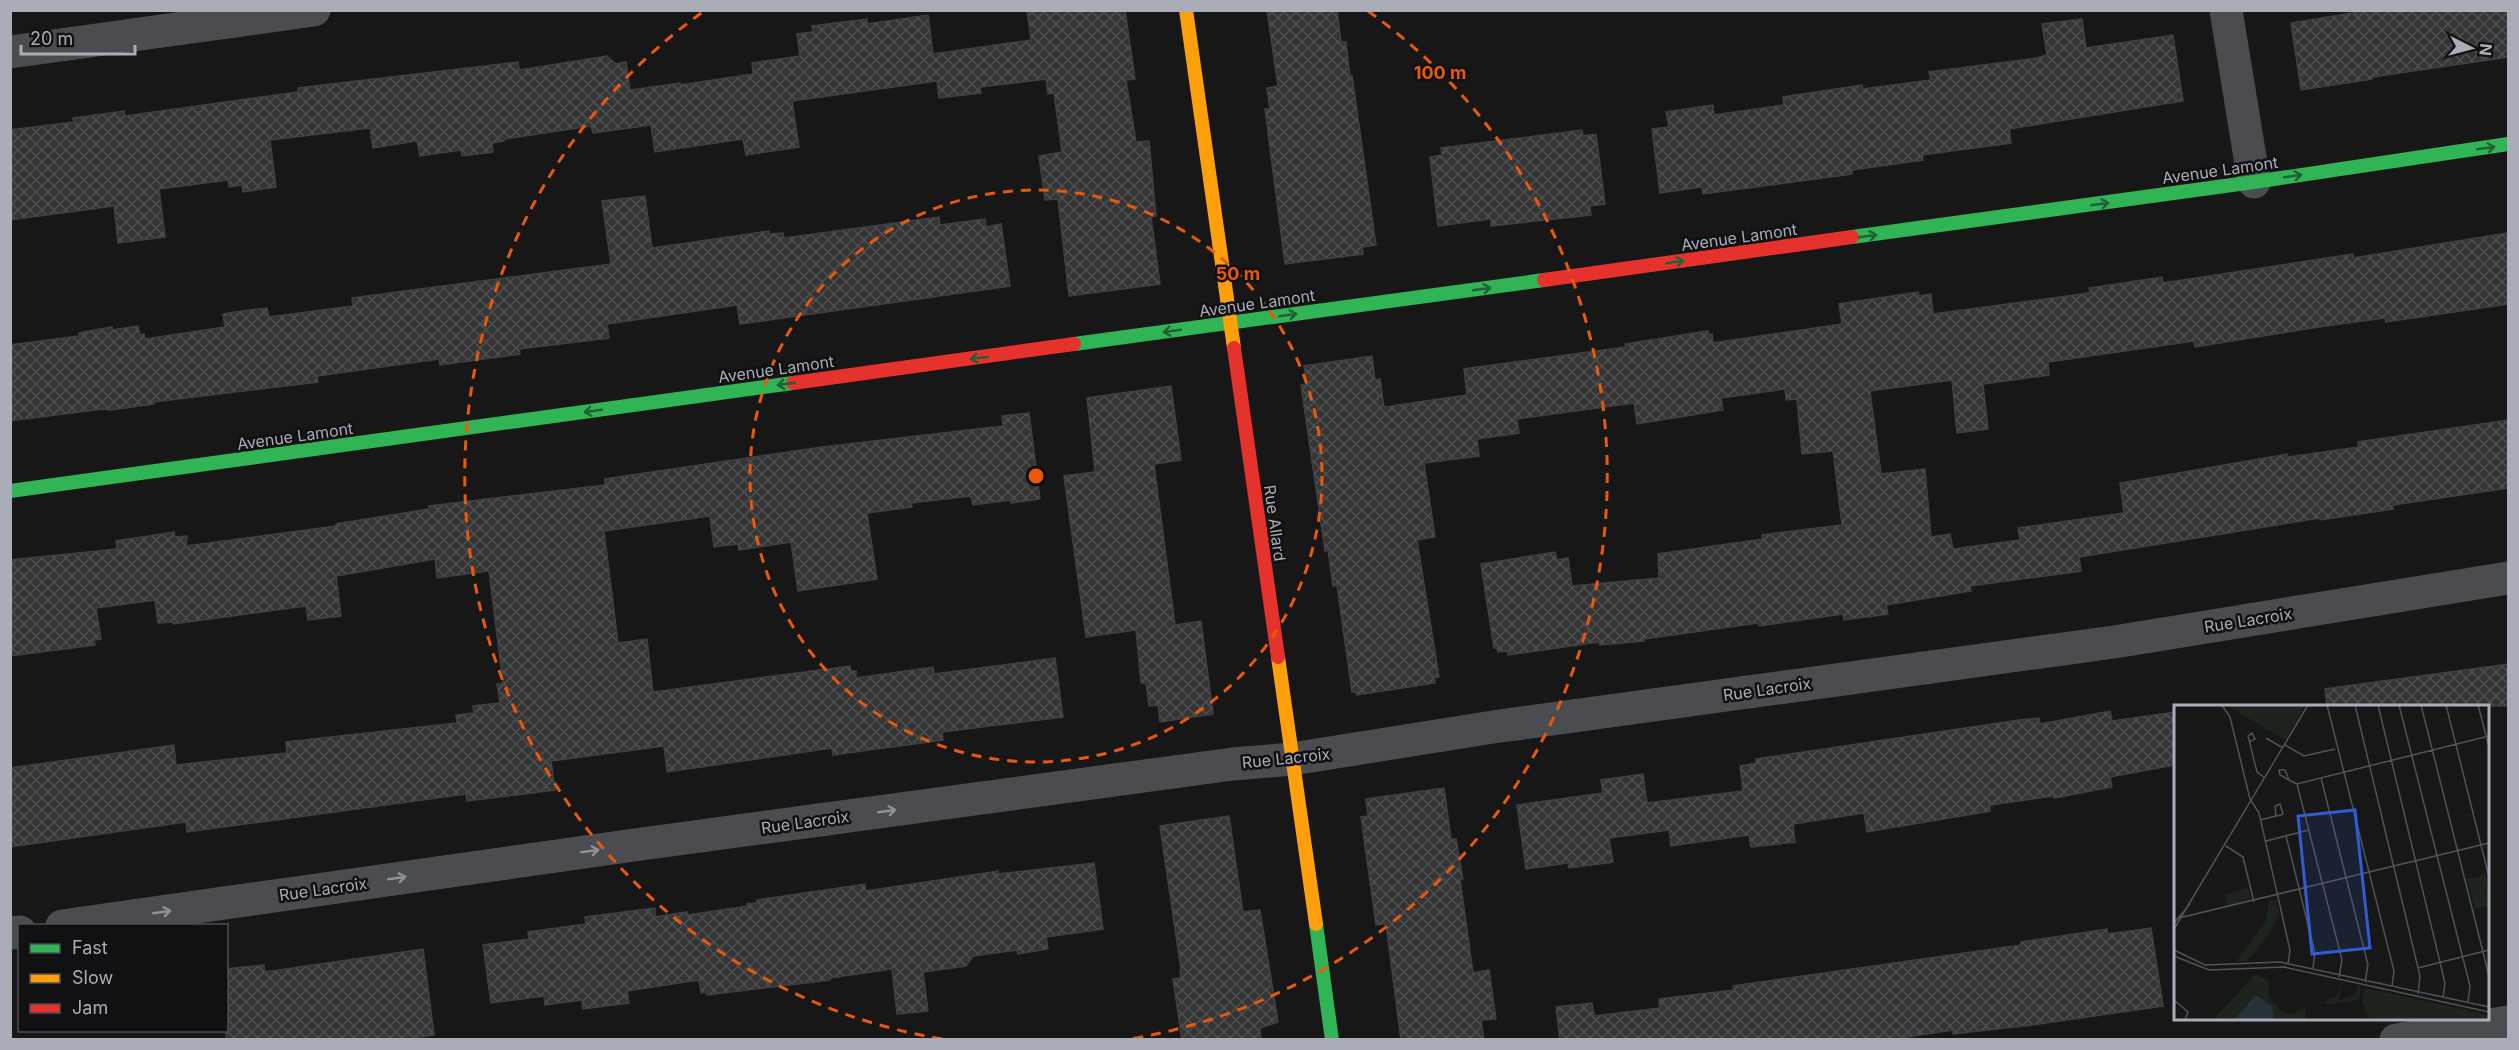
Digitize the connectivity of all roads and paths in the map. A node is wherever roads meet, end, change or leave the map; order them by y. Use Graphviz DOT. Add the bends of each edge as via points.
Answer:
graph roads {
  1 [pos="314,10"];
  2 [pos="1186,10"];
  3 [pos="2226,10"];
  4 [pos="10,52"];
  5 [pos="2508,144"];
  6 [pos="2253,182"];
  7 [pos="1230,323"];
  8 [pos="10,491"];
  9 [pos="2508,578"];
  10 [pos="1292,759"];
  11 [pos="76,924"];
  12 [pos="2508,1022"];
  13 [pos="1332,1040"];
  14 [pos="2396,1040"];
  1 -- 4 [label="street"];
  2 -- 7 [label="street, Rue Allard"];
  3 -- 6 [label="street"];
  6 -- 5 [label="street, Avenue Lamont, one-way"];
  7 -- 6 [label="street, Avenue Lamont, one-way"];
  7 -- 8 [label="street, Avenue Lamont, one-way"];
  7 -- 10 [label="street, Rue Allard"];
  9 -- 10 [label="street, Rue Lacroix" via="2114,642 1493,727"];
  11 -- 10 [label="street, Rue Lacroix, one-way" via="627,846"];
  10 -- 13 [label="street, Rue Allard"];
  12 -- 14 [label="street"];
}
